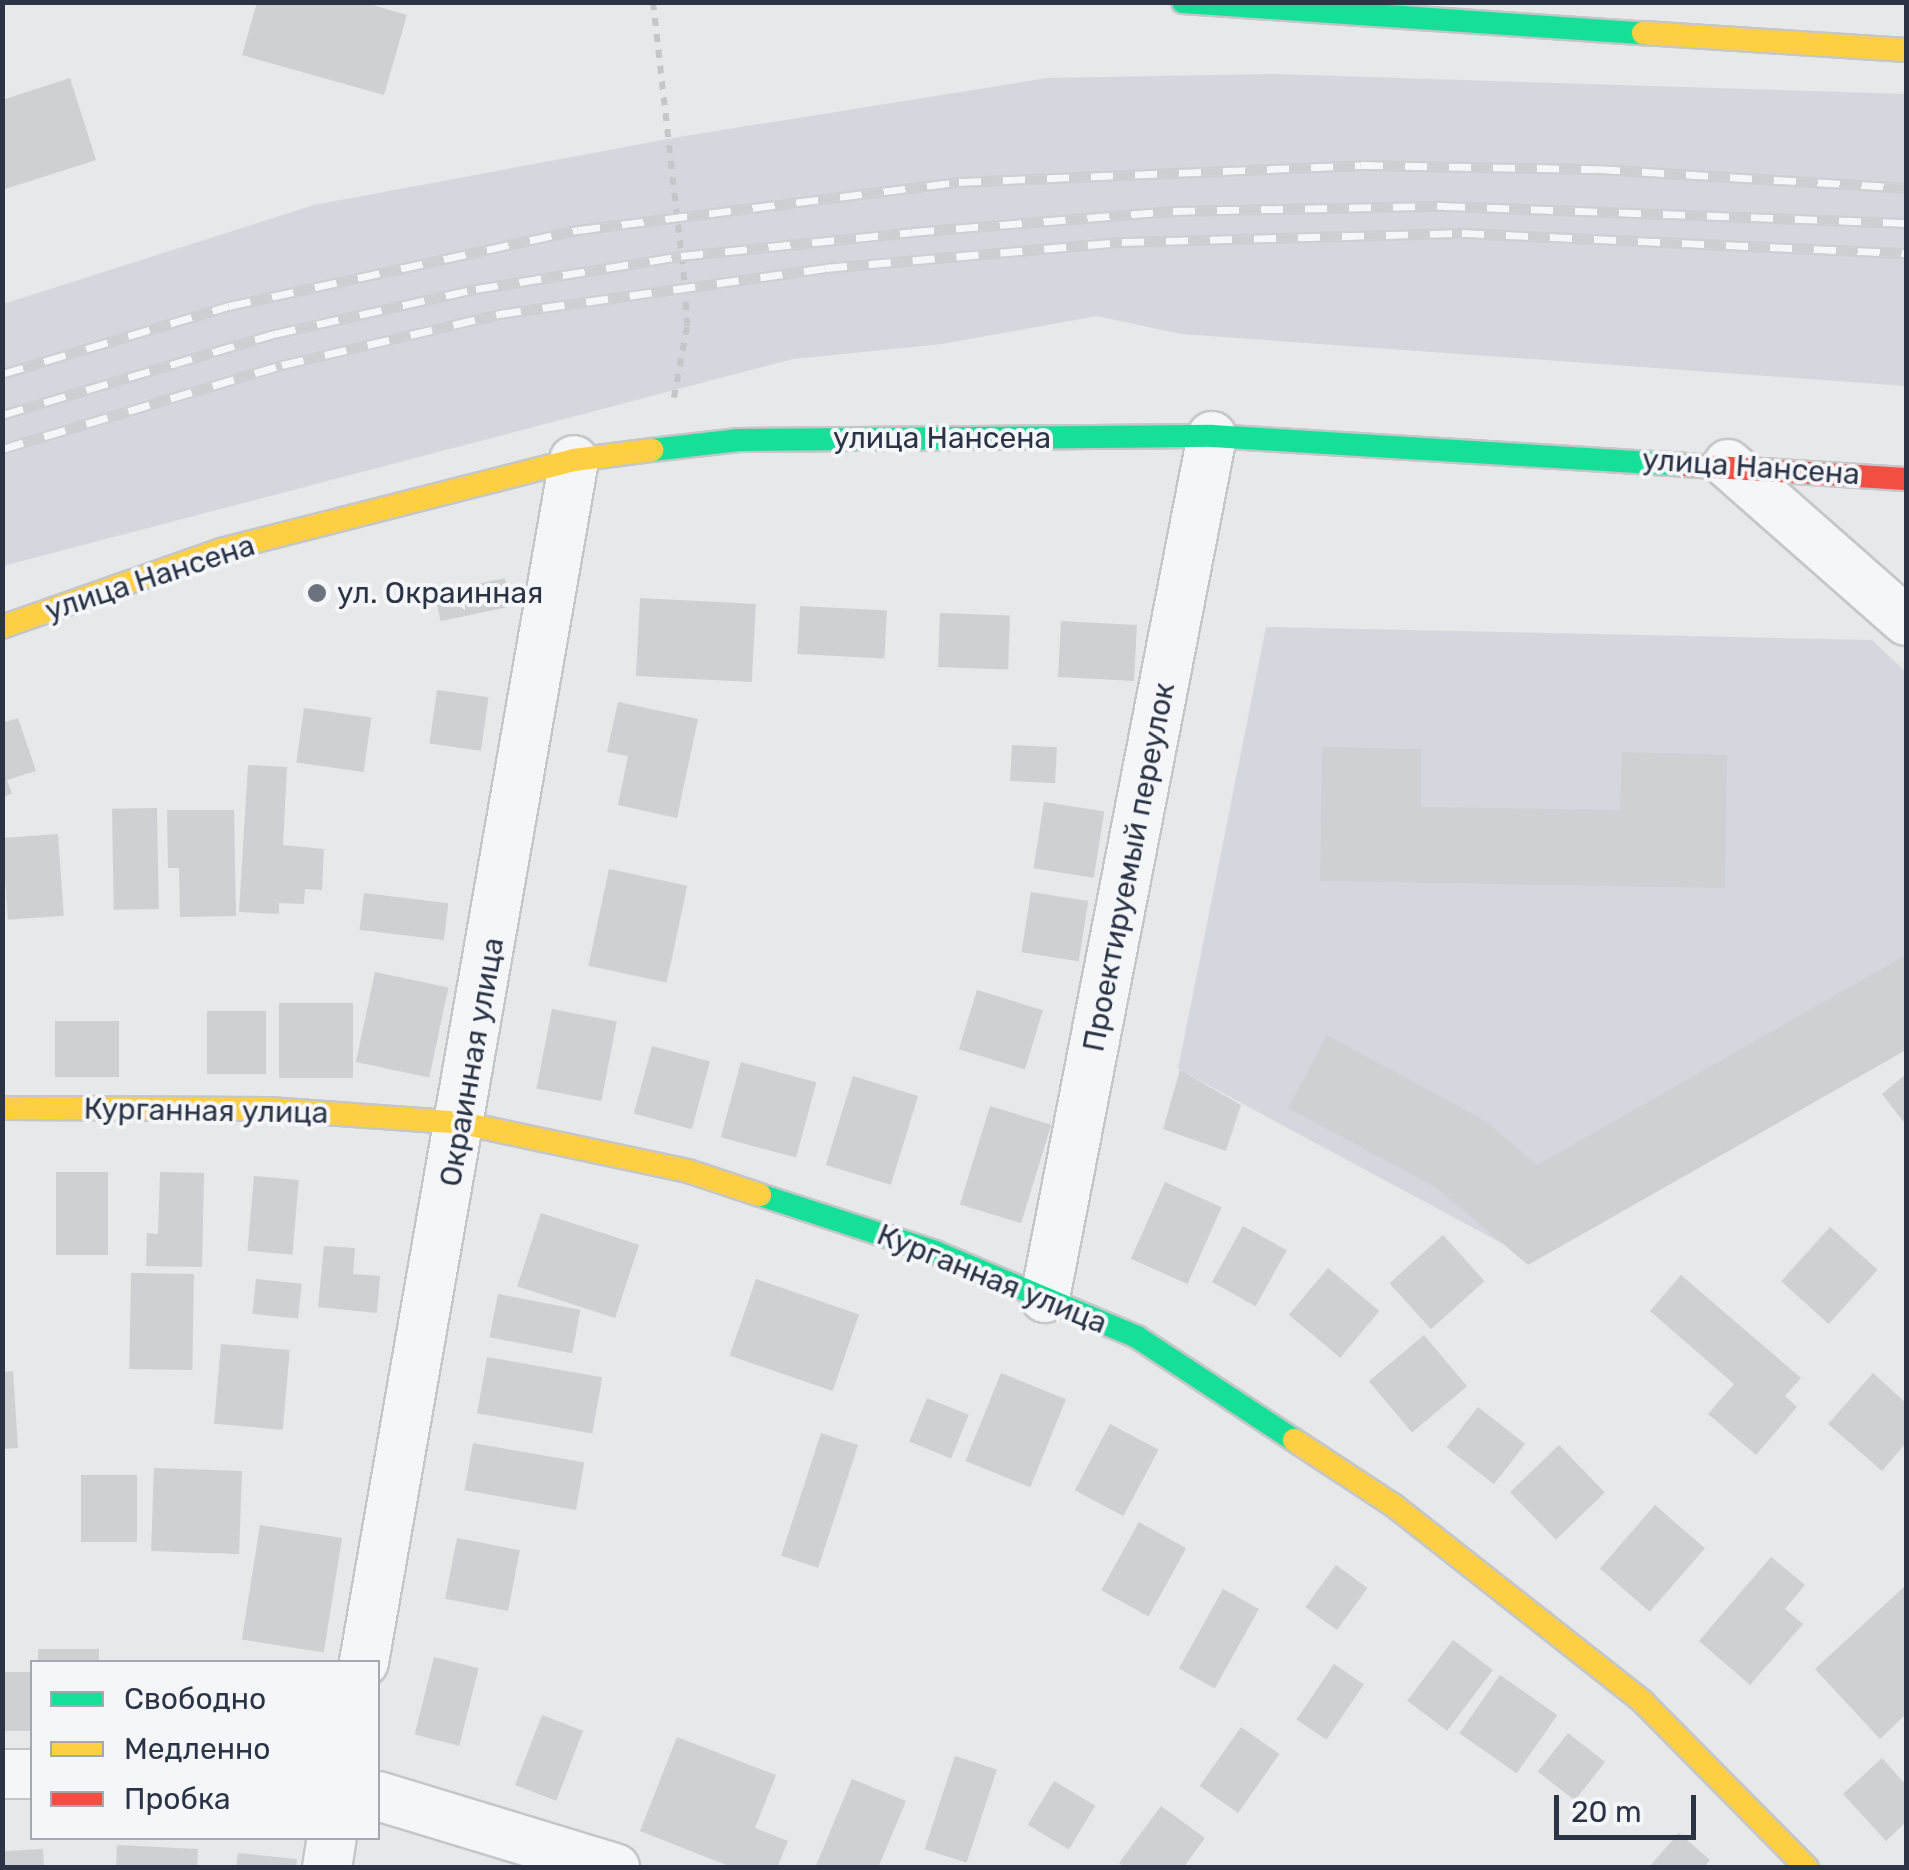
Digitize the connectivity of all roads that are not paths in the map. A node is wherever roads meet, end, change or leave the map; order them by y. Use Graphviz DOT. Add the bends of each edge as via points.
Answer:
graph roads {
  1 [pos="1182,2"];
  2 [pos="1906,50"];
  3 [pos="1212,436"];
  4 [pos="574,460"];
  5 [pos="1728,464"];
  6 [pos="1906,479"];
  7 [pos="1906,621"];
  8 [pos="2,627"];
  9 [pos="2,1108"];
  10 [pos="462,1123"];
  11 [pos="1046,1298"];
  12 [pos="364,1660"];
  13 [pos="2,1774"];
  14 [pos="30,1774"];
  15 [pos="380,1797"];
  16 [pos="332,1840"];
  17 [pos="327,1868"];
  18 [pos="615,1868"];
  19 [pos="1808,1868"];
  1 -- 2 [label="main road"];
  3 -- 4 [label="main road, улица Нансена" via="738,440"];
  3 -- 5 [label="main road, улица Нансена"];
  3 -- 11 [label="street, Проектируемый переулок"];
  4 -- 8 [label="main road, улица Нансена" via="221,550"];
  4 -- 10 [label="street, Окраинная улица"];
  5 -- 6 [label="main road, улица Нансена"];
  5 -- 7 [label="street"];
  9 -- 10 [label="main road, Курганная улица" via="269,1108"];
  10 -- 11 [label="main road, Курганная улица" via="688,1171 935,1252"];
  10 -- 12 [label="street, Окраинная улица"];
  11 -- 19 [label="main road, Курганная улица" via="1137,1337 1393,1505 1643,1702"];
  13 -- 14 [label="street"];
  15 -- 18 [label="street"];
  16 -- 17 [label="street"];
}
